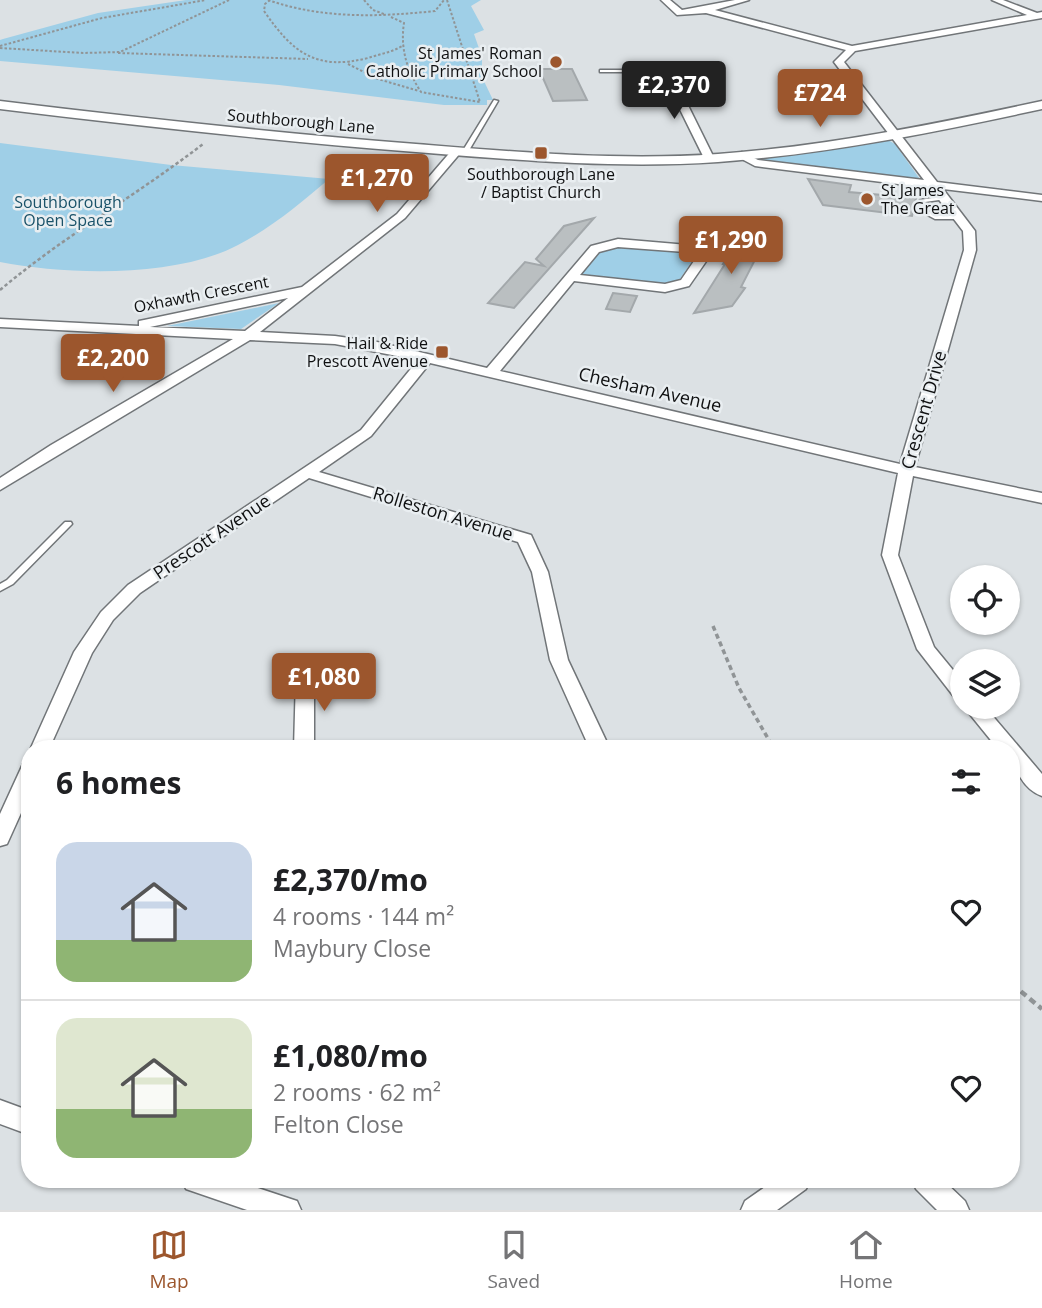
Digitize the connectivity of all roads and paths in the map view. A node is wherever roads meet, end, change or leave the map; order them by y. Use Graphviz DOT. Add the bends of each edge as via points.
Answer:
graph roads {
  1 [pos="206,0"];
  2 [pos="229,0"];
  3 [pos="269,0"];
  4 [pos="365,0"];
  5 [pos="446,0"];
  6 [pos="665,0"];
  7 [pos="746,0"];
  8 [pos="996,0"];
  9 [pos="706,10"];
  10 [pos="387,15"];
  11 [pos="1039,16"];
  12 [pos="404,45"];
  13 [pos="0,47"];
  14 [pos="852,49"];
  15 [pos="116,52"];
  16 [pos="308,59"];
  17 [pos="346,63"];
  18 [pos="602,71"];
  19 [pos="666,71"];
  20 [pos="421,92"];
  21 [pos="480,102"];
  22 [pos="496,102"];
  23 [pos="0,105"];
  24 [pos="1042,105"];
  25 [pos="475,109"];
  26 [pos="218,131"];
  27 [pos="897,134"];
  28 [pos="461,151"];
  29 [pos="742,155"];
  30 [pos="709,158"];
  31 [pos="934,185"];
  32 [pos="944,198"];
  33 [pos="1042,198"];
  34 [pos="959,218"];
  35 [pos="569,277"];
  36 [pos="309,289"];
  37 [pos="0,290"];
  38 [pos="0,323"];
  39 [pos="99,329"];
  40 [pos="247,336"];
  41 [pos="427,358"];
  42 [pos="491,372"];
  43 [pos="906,470"];
  44 [pos="307,474"];
  45 [pos="0,485"];
  46 [pos="1042,498"];
  47 [pos="68,524"];
  48 [pos="0,588"];
  49 [pos="713,625"];
  50 [pos="305,677"];
  51 [pos="950,678"];
  52 [pos="984,719"];
  53 [pos="43,740"];
  54 [pos="303,740"];
  55 [pos="596,740"];
  56 [pos="769,740"];
  57 [pos="1002,740"];
  58 [pos="1020,762"];
  59 [pos="1042,788"];
  60 [pos="21,790"];
  61 [pos="0,838"];
  62 [pos="1020,991"];
  63 [pos="1042,1009"];
  64 [pos="0,1112"];
  65 [pos="21,1120"];
  66 [pos="240,1188"];
  67 [pos="786,1188"];
  68 [pos="933,1188"];
  69 [pos="288,1210"];
  70 [pos="754,1210"];
  71 [pos="956,1210"];
  1 -- 13 [label="path" via="102,18"];
  2 -- 15 [label="path"];
  3 -- 10 [label="path" via="295,11 366,18"];
  3 -- 16 [label="path" via="264,11"];
  4 -- 10 [label="path" via="373,10"];
  5 -- 10 [label="path" via="435,11"];
  5 -- 21 [label="path"];
  6 -- 9 [label="street" via="680,13"];
  7 -- 9 [label="street"];
  8 -- 11 [label="street"];
  9 -- 14 [label="street"];
  10 -- 12 [label="path" via="404,23"];
  11 -- 14 [label="street"];
  12 -- 17 [label="path"];
  12 -- 20 [label="path" via="411,79"];
  13 -- 15 [label="path"];
  14 -- 27 [label="street, Crescent Drive" via="839,62"];
  15 -- 16 [label="path" via="139,57"];
  16 -- 17 [label="path"];
  17 -- 20 [label="path"];
  18 -- 19 [label="lane"];
  19 -- 30 [label="street"];
  20 -- 21 [label="path"];
  21 -- 25 [label="path"];
  22 -- 28 [label="lane"];
  23 -- 26 [label="street, Southborough Lane"];
  24 -- 27 [label="street, Southborough Lane"];
  26 -- 28 [label="street, Southborough Lane"];
  26 -- 37 [label="path"];
  27 -- 29 [label="street, Southborough Lane"];
  27 -- 31 [label="street, Crescent Drive"];
  28 -- 30 [label="street, Southborough Lane" via="599,161"];
  28 -- 36 [label="street, Oxhawth Crescent" via="401,216"];
  29 -- 30 [label="street, Southborough Lane"];
  29 -- 31 [label="street" via="755,163"];
  31 -- 32 [label="street, Crescent Drive"];
  31 -- 33 [label="street"];
  32 -- 34 [label="street, Crescent Drive"];
  32 -- 34 [label="lane" via="922,201 921,210 935,217"];
  34 -- 43 [label="street, Crescent Drive" via="969,230 970,250"];
  35 -- 35 [label="street" via="595,249 618,243 688,248 701,260 685,283 664,288"];
  35 -- 42 [label="street"];
  36 -- 39 [label="street, Oxhawth Crescent" via="195,315"];
  36 -- 40 [label="street, Oxhawth Crescent"];
  38 -- 39 [label="street, Oxhawth Crescent"];
  39 -- 40 [label="street, Oxhawth Crescent"];
  40 -- 41 [label="street, Chesham Avenue" via="335,340"];
  40 -- 45 [label="street"];
  41 -- 42 [label="street, Chesham Avenue"];
  41 -- 44 [label="street, Prescott Avenue" via="366,433"];
  42 -- 43 [label="street, Chesham Avenue"];
  43 -- 46 [label="street, Chesham Avenue"];
  43 -- 51 [label="street, Crescent Drive" via="890,555 926,649"];
  44 -- 53 [label="street, Prescott Avenue" via="134,589 107,616 83,652"];
  44 -- 55 [label="street, Rolleston Avenue" via="525,539 540,572 559,660"];
  47 -- 48 [label="lane"];
  49 -- 56 [label="path" via="739,688"];
  50 -- 54 [label="street"];
  52 -- 57 [label="street"];
  58 -- 59 [label="street"];
  60 -- 61 [label="street"];
  62 -- 63 [label="path"];
  64 -- 65 [label="street"];
  66 -- 69 [label="street"];
  67 -- 70 [label="street"];
  68 -- 71 [label="street"];
}
